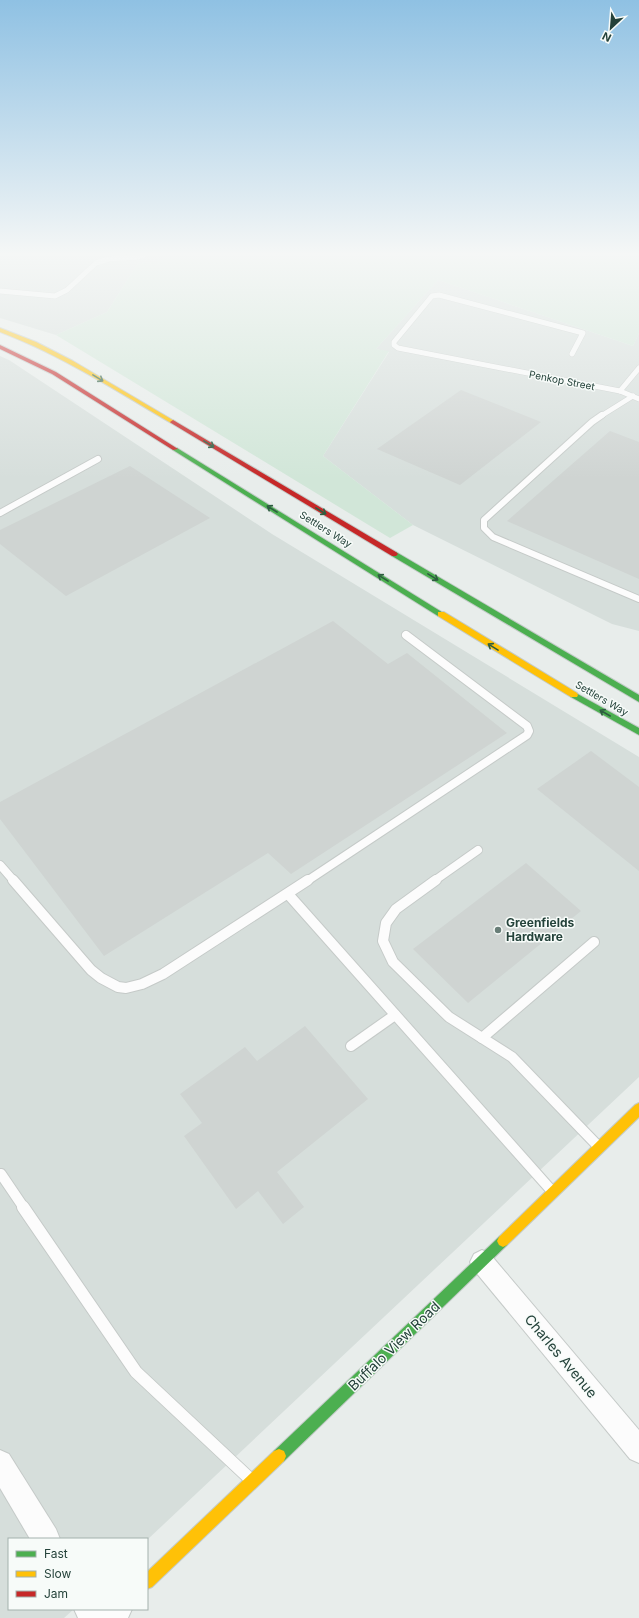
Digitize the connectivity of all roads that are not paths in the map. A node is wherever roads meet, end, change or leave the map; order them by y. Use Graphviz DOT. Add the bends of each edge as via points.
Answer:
graph roads {
  1 [pos="406,328"];
  2 [pos="562,328"];
  3 [pos="0,330"];
  4 [pos="0,347"];
  5 [pos="572,354"];
  6 [pos="639,368"];
  7 [pos="620,391"];
  8 [pos="636,398"];
  9 [pos="98,459"];
  10 [pos="0,513"];
  11 [pos="639,599"];
  12 [pos="406,635"];
  13 [pos="639,699"];
  14 [pos="639,732"];
  15 [pos="478,850"];
  16 [pos="0,865"];
  17 [pos="288,894"];
  18 [pos="594,942"];
  19 [pos="395,1015"];
  20 [pos="482,1038"];
  21 [pos="352,1046"];
  22 [pos="639,1109"];
  23 [pos="599,1147"];
  24 [pos="1,1174"];
  25 [pos="553,1192"];
  26 [pos="482,1262"];
  27 [pos="639,1450"];
  28 [pos="0,1463"];
  29 [pos="253,1482"];
  30 [pos="45,1538"];
  31 [pos="148,1581"];
  32 [pos="117,1610"];
  33 [pos="109,1618"];
  1 -- 7 [label="lane, Penkop Street" via="394,342 398,348"];
  2 -- 5 [label="lane, Penkop Street" via="583,333"];
  3 -- 13 [label="main road, Settlers Way, one-way" via="34,343 71,362"];
  14 -- 4 [label="main road, Settlers Way, one-way" via="518,662 54,373"];
  6 -- 7 [label="lane"];
  7 -- 8 [label="lane, Penkop Street"];
  8 -- 11 [label="lane" via="592,422 484,520 482,526 485,532 493,537"];
  9 -- 10 [label="lane"];
  12 -- 17 [label="lane" via="527,726 529,731 527,735"];
  15 -- 20 [label="lane" via="396,908 386,923 383,940 393,962 426,995 449,1017"];
  16 -- 17 [label="lane" via="91,970 106,983 123,989 143,986"];
  17 -- 19 [label="lane"];
  18 -- 20 [label="lane"];
  19 -- 21 [label="lane"];
  19 -- 25 [label="lane"];
  20 -- 23 [label="lane" via="512,1057"];
  22 -- 23 [label="main road, Buffalo View Road"];
  23 -- 25 [label="main road, Buffalo View Road"];
  24 -- 29 [label="lane" via="136,1372"];
  25 -- 26 [label="main road, Buffalo View Road"];
  26 -- 27 [label="street, Charles Avenue"];
  26 -- 29 [label="main road, Buffalo View Road"];
  28 -- 30 [label="street"];
  29 -- 31 [label="main road, Buffalo View Road"];
  32 -- 33 [label="street"];
}
